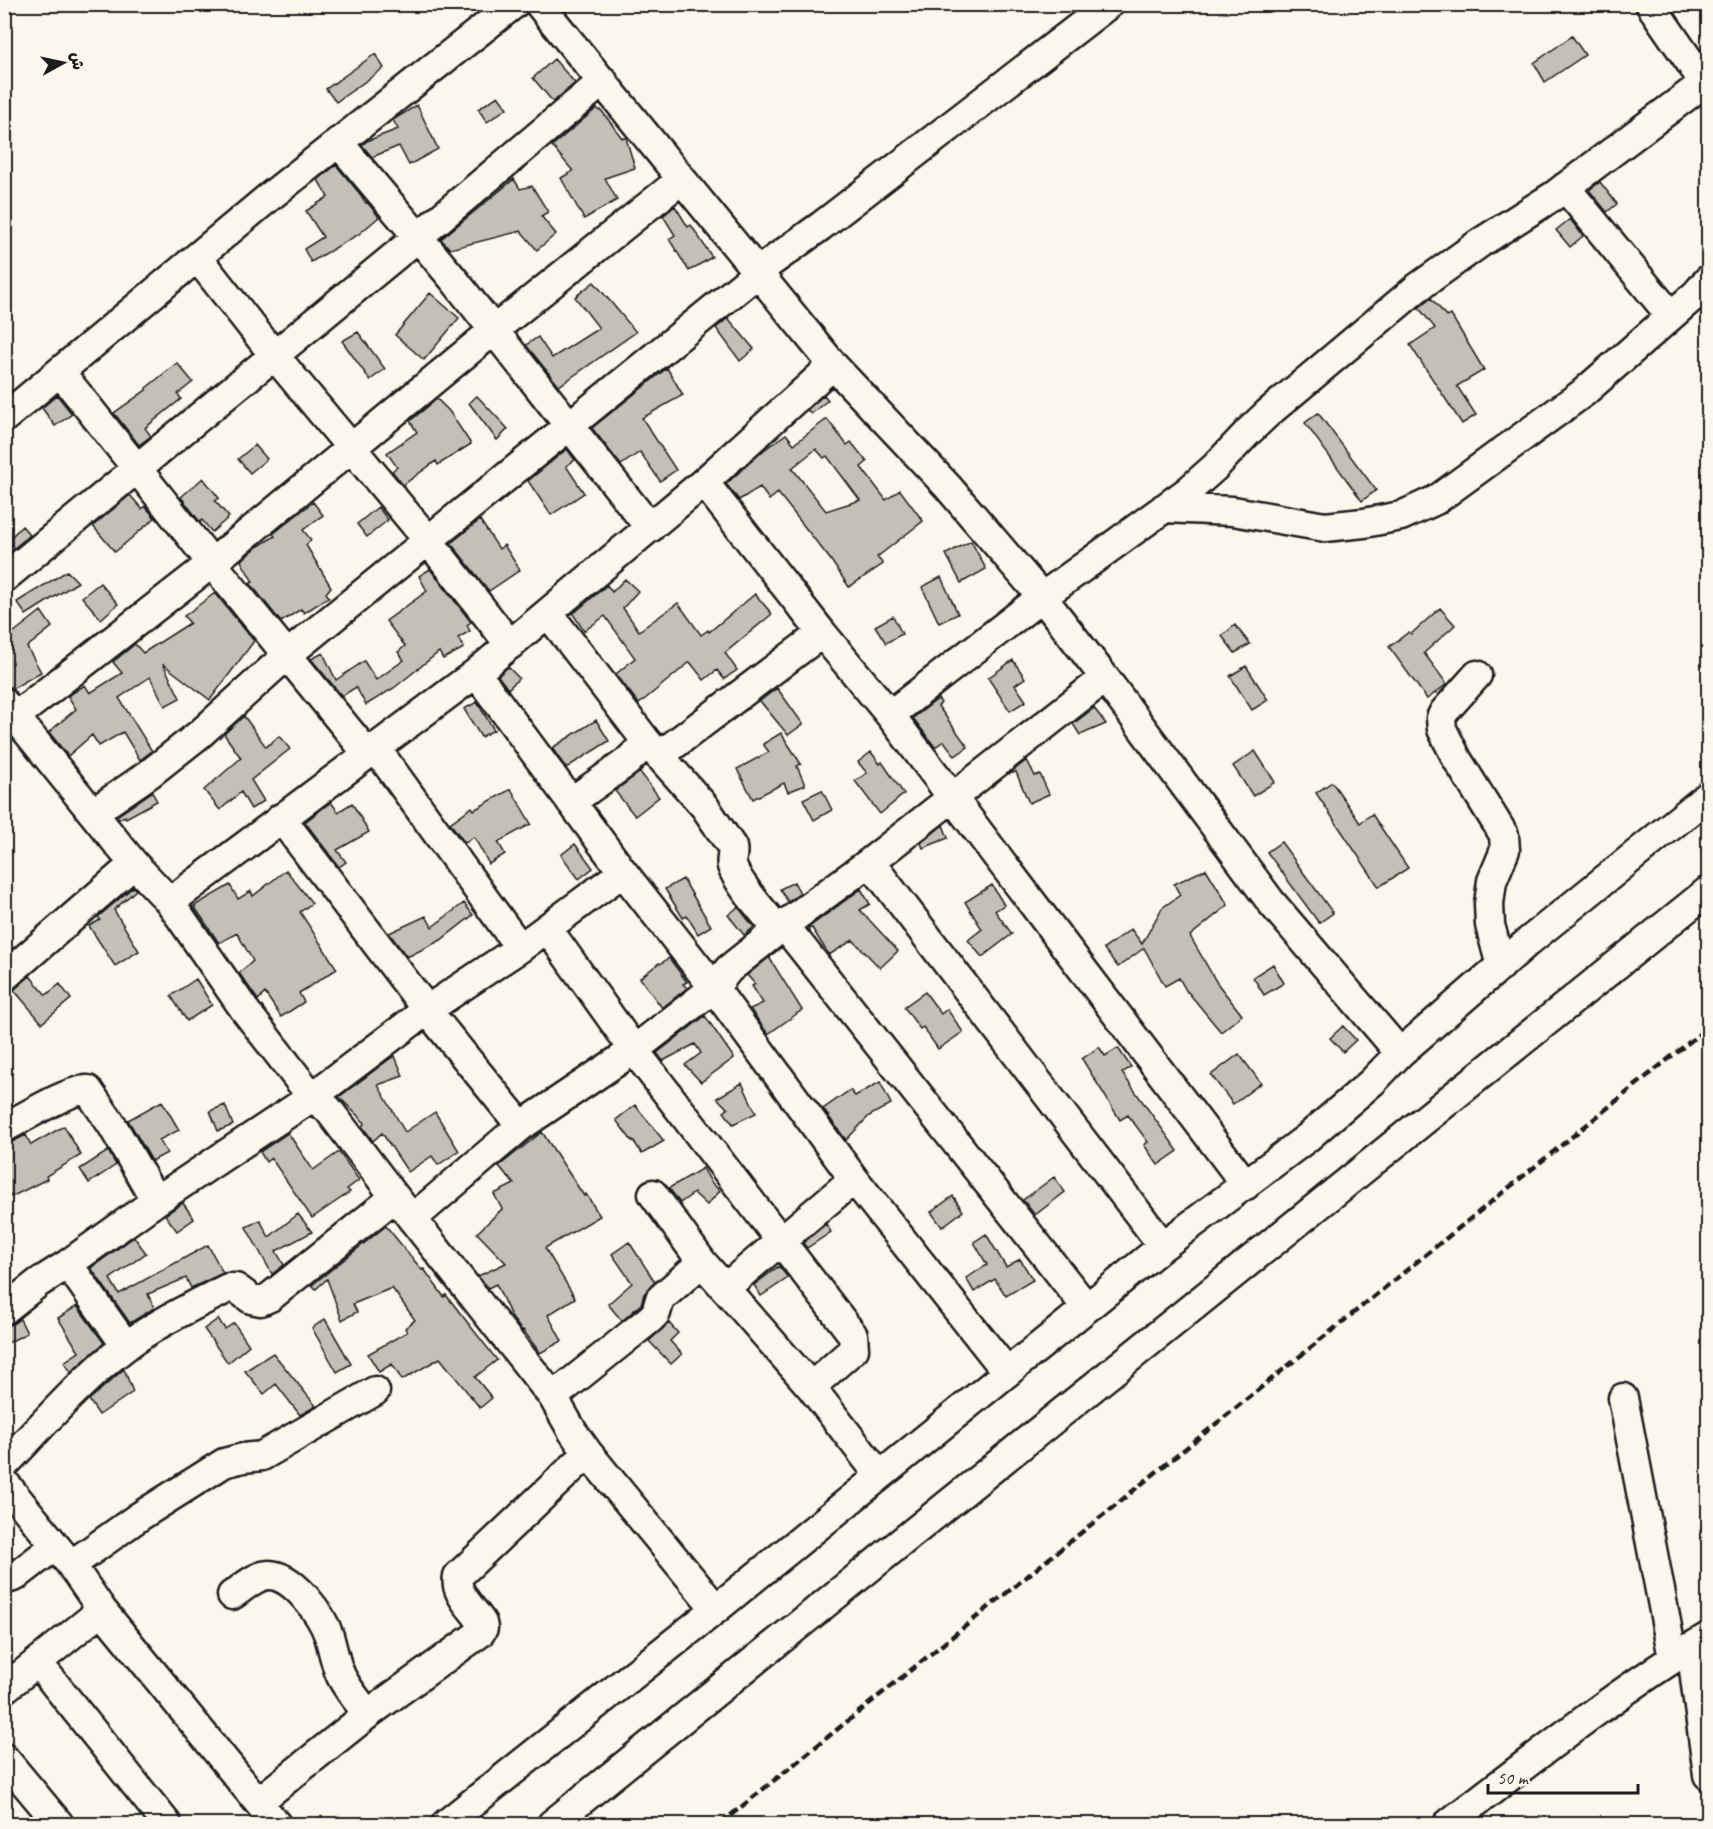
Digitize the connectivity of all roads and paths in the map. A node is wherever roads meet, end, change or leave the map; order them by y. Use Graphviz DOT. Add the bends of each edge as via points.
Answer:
graph roads {
  1 [pos="514,4"];
  2 [pos="539,4"];
  3 [pos="1109,4"];
  4 [pos="1650,4"];
  5 [pos="603,81"];
  6 [pos="1707,84"];
  7 [pos="338,142"];
  8 [pos="682,179"];
  9 [pos="1565,187"];
  10 [pos="418,237"];
  11 [pos="197,257"];
  12 [pos="757,273"];
  13 [pos="1708,280"];
  14 [pos="1671,316"];
  15 [pos="494,330"];
  16 [pos="274,355"];
  17 [pos="833,365"];
  18 [pos="60,372"];
  19 [pos="4,418"];
  20 [pos="569,425"];
  21 [pos="352,447"];
  22 [pos="137,469"];
  23 [pos="704,482"];
  24 [pos="1164,508"];
  25 [pos="650,528"];
  26 [pos="428,540"];
  27 [pos="212,563"];
  28 [pos="4,578"];
  29 [pos="1042,597"];
  30 [pos="548,613"];
  31 [pos="822,633"];
  32 [pos="510,645"];
  33 [pos="287,654"];
  34 [pos="476,673"];
  35 [pos="1477,675"];
  36 [pos="1105,678"];
  37 [pos="10,709"];
  38 [pos="890,715"];
  39 [pos="653,749"];
  40 [pos="371,750"];
  41 [pos="1708,796"];
  42 [pos="952,798"];
  43 [pos="571,802"];
  44 [pos="94,812"];
  45 [pos="281,818"];
  46 [pos="870,862"];
  47 [pos="134,864"];
  48 [pos="623,872"];
  49 [pos="1708,891"];
  50 [pos="170,902"];
  51 [pos="781,927"];
  52 [pos="547,928"];
  53 [pos="519,948"];
  54 [pos="1501,966"];
  55 [pos="4,977"];
  56 [pos="714,988"];
  57 [pos="427,1010"];
  58 [pos="634,1050"];
  59 [pos="1400,1053"];
  60 [pos="312,1097"];
  61 [pos="521,1126"];
  62 [pos="4,1128"];
  63 [pos="854,1179"];
  64 [pos="1246,1185"];
  65 [pos="653,1194"];
  66 [pos="156,1201"];
  67 [pos="403,1208"];
  68 [pos="782,1241"];
  69 [pos="1162,1246"];
  70 [pos="702,1262"];
  71 [pos="68,1264"];
  72 [pos="725,1288"];
  73 [pos="1087,1308"];
  74 [pos="4,1310"];
  75 [pos="126,1346"];
  76 [pos="1007,1372"];
  77 [pos="811,1388"];
  78 [pos="375,1391"];
  79 [pos="553,1397"];
  80 [pos="1623,1398"];
  81 [pos="588,1454"];
  82 [pos="4,1465"];
  83 [pos="880,1476"];
  84 [pos="4,1482"];
  85 [pos="63,1556"];
  86 [pos="4,1580"];
  87 [pos="232,1594"];
  88 [pos="716,1609"];
  89 [pos="102,1610"];
  90 [pos="1691,1648"];
  91 [pos="38,1663"];
  92 [pos="4,1689"];
  93 [pos="368,1714"];
  94 [pos="4,1758"];
  95 [pos="1708,1775"];
  96 [pos="258,1802"];
  97 [pos="59,1824"];
  98 [pos="167,1824"];
  99 [pos="276,1824"];
  100 [pos="446,1824"];
  101 [pos="552,1824"];
  102 [pos="1451,1824"];
  1 -- 7 [label="street"];
  2 -- 5 [label="street"];
  3 -- 12 [label="street"];
  4 -- 6 [label="street"];
  5 -- 8 [label="street"];
  5 -- 10 [label="street"];
  6 -- 9 [label="street"];
  7 -- 10 [label="street"];
  7 -- 11 [label="street"];
  8 -- 12 [label="street"];
  8 -- 15 [label="street"];
  9 -- 14 [label="street"];
  9 -- 24 [label="street" via="1417,288"];
  10 -- 15 [label="street"];
  10 -- 16 [label="street"];
  11 -- 16 [label="street"];
  11 -- 18 [label="street"];
  12 -- 17 [label="street"];
  12 -- 20 [label="street"];
  13 -- 14 [label="street"];
  14 -- 24 [label="street" via="1583,393 1436,500 1401,516 1325,527 1233,512"];
  15 -- 20 [label="street"];
  15 -- 21 [label="street"];
  16 -- 21 [label="street"];
  16 -- 22 [label="street"];
  17 -- 23 [label="street"];
  17 -- 29 [label="street" via="948,487"];
  18 -- 19 [label="street"];
  18 -- 22 [label="street"];
  20 -- 25 [label="street"];
  20 -- 26 [label="street"];
  21 -- 26 [label="street"];
  21 -- 27 [label="street"];
  22 -- 27 [label="street"];
  22 -- 28 [label="street"];
  23 -- 25 [label="street"];
  23 -- 31 [label="street"];
  24 -- 29 [label="street"];
  25 -- 30 [label="street"];
  26 -- 32 [label="street"];
  26 -- 33 [label="street"];
  27 -- 33 [label="street"];
  27 -- 37 [label="street"];
  29 -- 36 [label="street"];
  29 -- 38 [label="street"];
  30 -- 32 [label="street"];
  30 -- 39 [label="street"];
  31 -- 38 [label="street"];
  31 -- 39 [label="street"];
  32 -- 34 [label="street"];
  33 -- 40 [label="street"];
  33 -- 44 [label="street" via="201,733"];
  34 -- 40 [label="street"];
  34 -- 43 [label="street"];
  35 -- 54 [label="street" via="1444,712 1440,724 1504,835 1505,850 1492,881 1489,904 1490,925"];
  36 -- 42 [label="street"];
  36 -- 59 [label="street" via="1271,902"];
  37 -- 44 [label="street"];
  38 -- 42 [label="street"];
  39 -- 43 [label="street" via="627,762"];
  39 -- 51 [label="street" via="705,807 729,841 734,853 732,866 743,885"];
  40 -- 45 [label="street"];
  40 -- 53 [label="street"];
  41 -- 54 [label="street"];
  42 -- 46 [label="street"];
  42 -- 64 [label="street"];
  43 -- 48 [label="street"];
  44 -- 47 [label="street"];
  45 -- 50 [label="street"];
  45 -- 57 [label="street"];
  46 -- 51 [label="street"];
  46 -- 69 [label="street"];
  47 -- 50 [label="street"];
  47 -- 55 [label="street"];
  48 -- 52 [label="street"];
  48 -- 56 [label="street"];
  49 -- 101 [label="street"];
  50 -- 60 [label="street" via="244,1009"];
  51 -- 56 [label="street" via="729,969"];
  51 -- 73 [label="street"];
  52 -- 53 [label="street"];
  52 -- 58 [label="street"];
  53 -- 57 [label="street"];
  54 -- 59 [label="street"];
  56 -- 58 [label="street"];
  56 -- 63 [label="street"];
  57 -- 60 [label="street"];
  57 -- 61 [label="street"];
  58 -- 61 [label="street"];
  58 -- 68 [label="street"];
  59 -- 64 [label="street" via="1307,1138"];
  60 -- 66 [label="street"];
  60 -- 67 [label="street" via="328,1109"];
  61 -- 67 [label="street"];
  62 -- 66 [label="street" via="66,1095 88,1090"];
  63 -- 68 [label="street"];
  63 -- 76 [label="street"];
  64 -- 69 [label="street"];
  65 -- 70 [label="street"];
  66 -- 71 [label="street"];
  67 -- 75 [label="street" via="270,1297 261,1301 251,1299 236,1288 228,1288"];
  67 -- 79 [label="street"];
  68 -- 72 [label="street"];
  68 -- 77 [label="street" via="853,1335 854,1349"];
  69 -- 73 [label="street"];
  70 -- 72 [label="street"];
  70 -- 79 [label="street" via="660,1299 650,1319"];
  71 -- 74 [label="street"];
  71 -- 75 [label="street"];
  72 -- 77 [label="street"];
  73 -- 76 [label="street"];
  75 -- 82 [label="street"];
  76 -- 83 [label="street"];
  77 -- 83 [label="street"];
  78 -- 85 [label="street" via="262,1456 224,1463 140,1516"];
  79 -- 81 [label="street"];
  80 -- 90 [label="street"];
  81 -- 88 [label="street"];
  81 -- 93 [label="street" via="458,1576 456,1584 481,1621 482,1631"];
  83 -- 88 [label="street"];
  84 -- 85 [label="street"];
  85 -- 86 [label="street"];
  85 -- 89 [label="street"];
  87 -- 93 [label="street" via="268,1575 287,1581 302,1593 324,1623 345,1682"];
  88 -- 100 [label="street"];
  89 -- 91 [label="street"];
  89 -- 96 [label="street"];
  90 -- 95 [label="street"];
  90 -- 102 [label="street" via="1606,1704"];
  91 -- 92 [label="street"];
  91 -- 98 [label="street"];
  93 -- 96 [label="street"];
  94 -- 97 [label="street"];
  96 -- 99 [label="street"];
}
